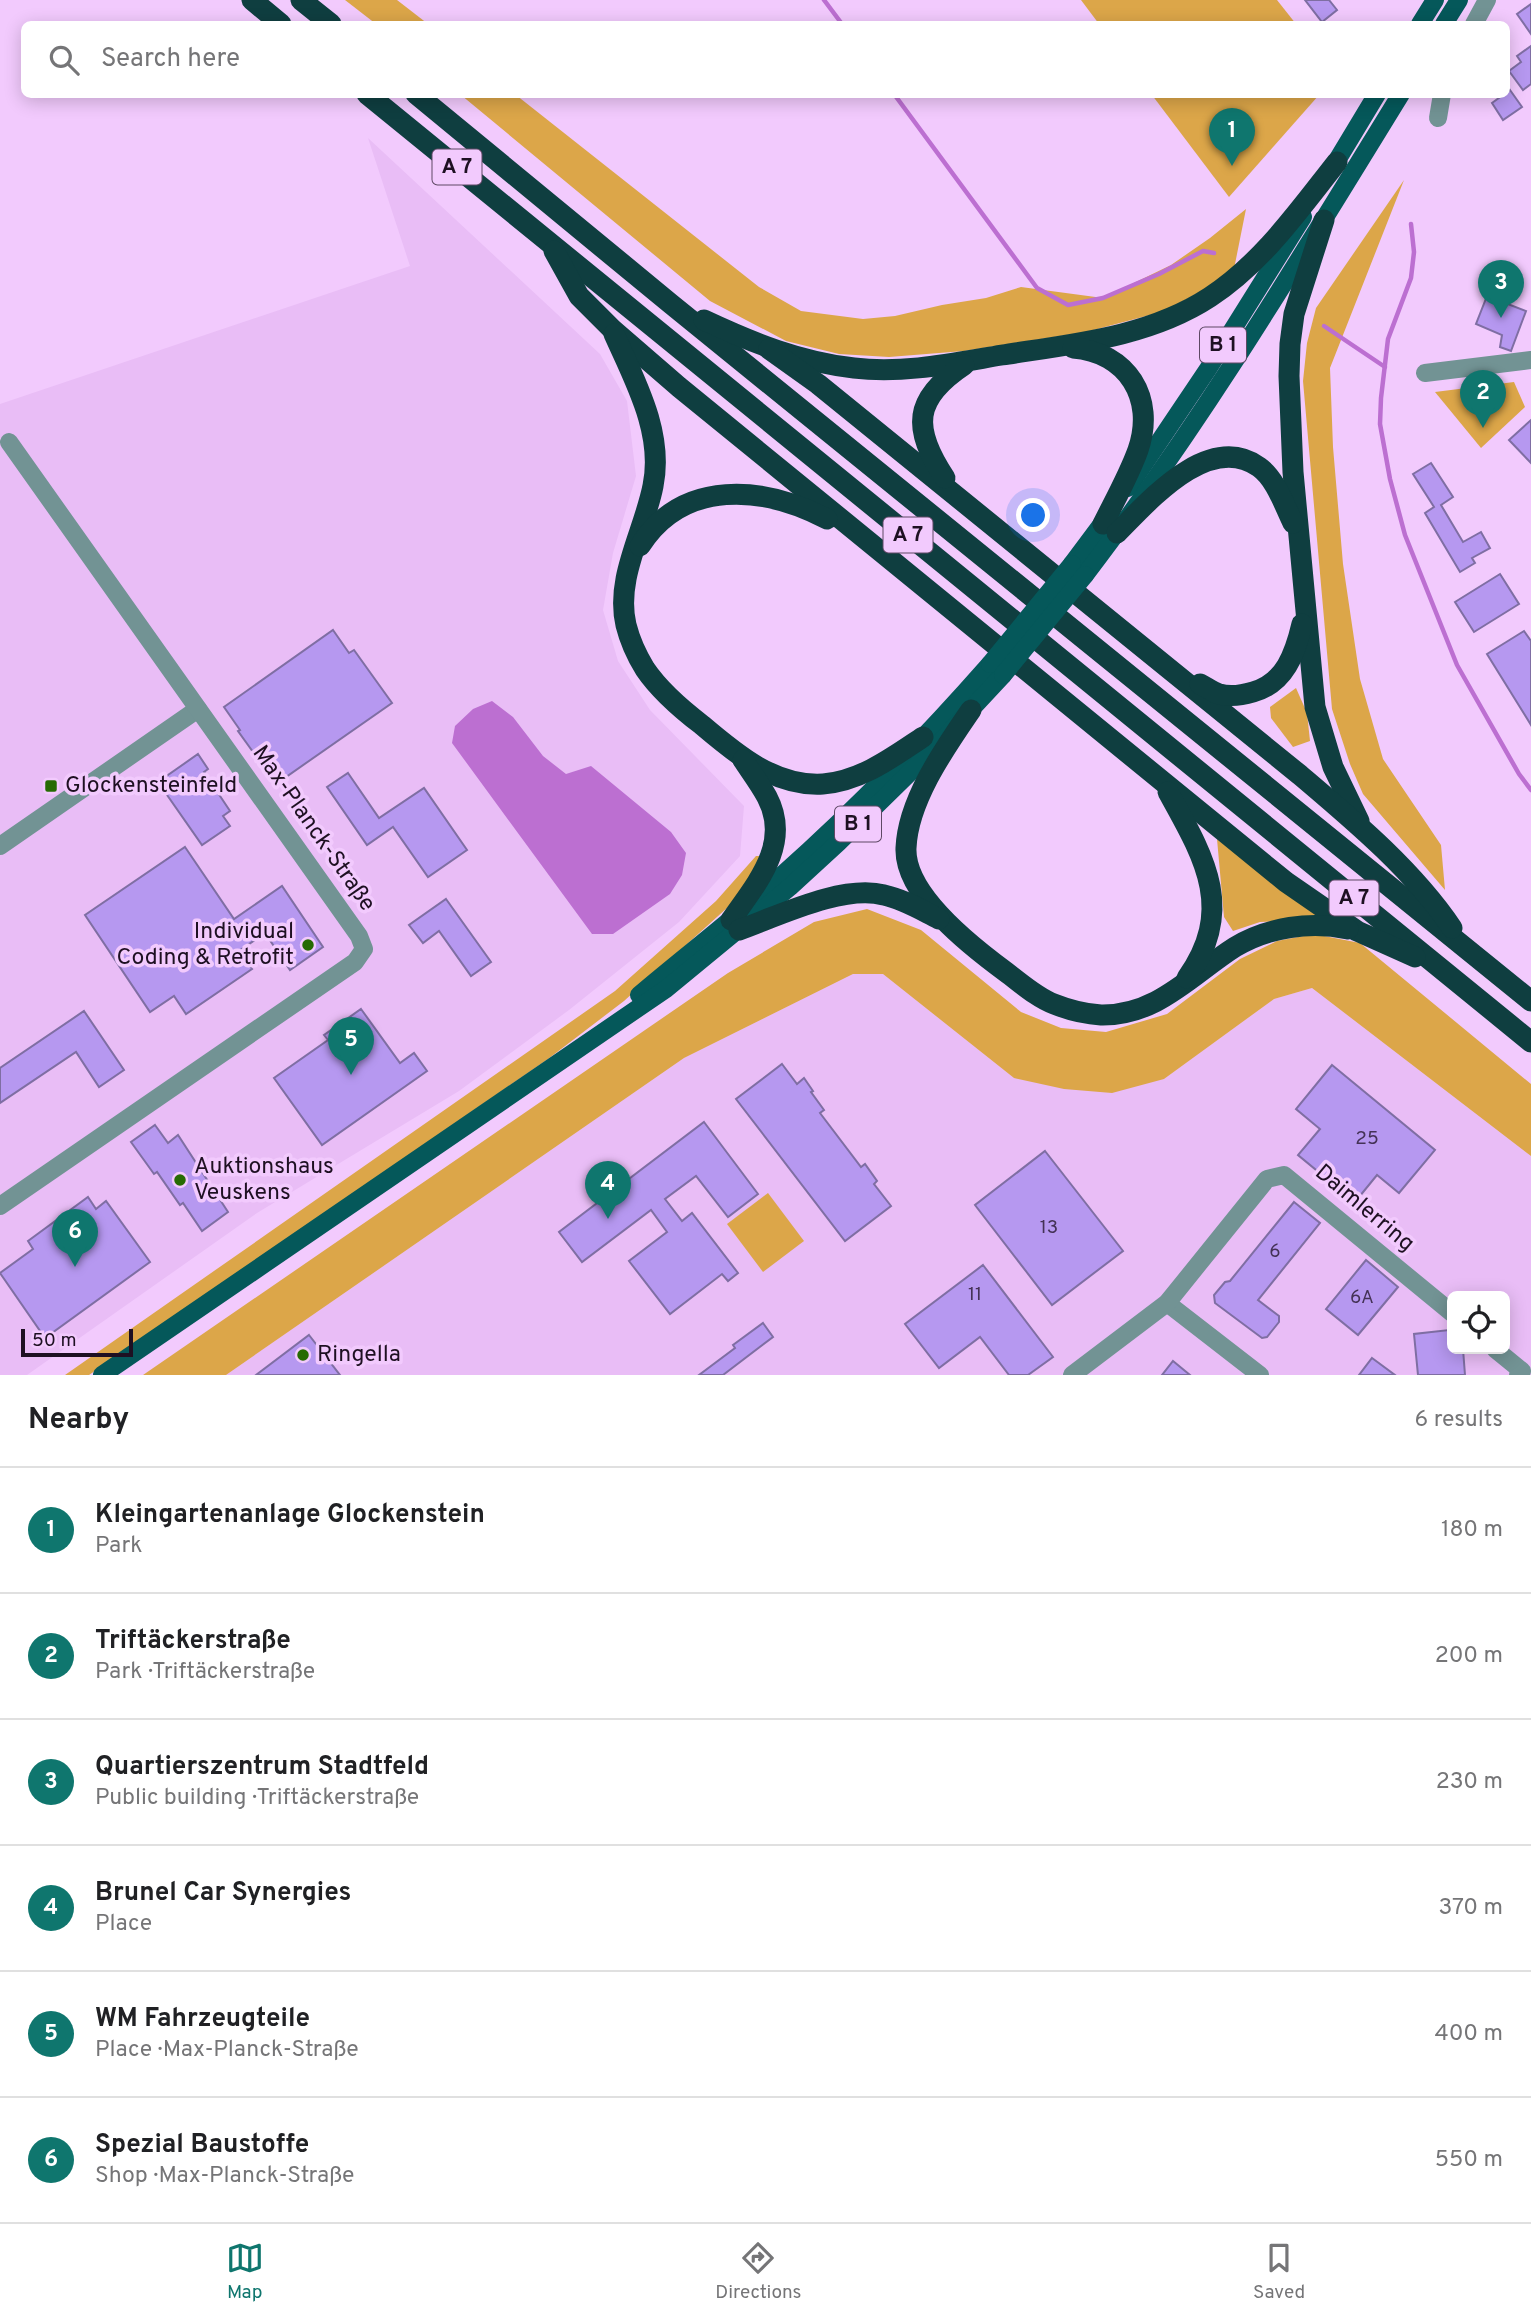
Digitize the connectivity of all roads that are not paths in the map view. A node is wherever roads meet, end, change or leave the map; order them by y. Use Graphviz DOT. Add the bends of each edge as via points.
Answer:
graph roads {
  1 [pos="252,0"];
  2 [pos="301,0"];
  3 [pos="1435,0"];
  4 [pos="1459,0"];
  5 [pos="1487,0"];
  6 [pos="277,21"];
  7 [pos="327,21"];
  8 [pos="1422,21"];
  9 [pos="1446,21"];
  10 [pos="1476,21"];
  11 [pos="372,98"];
  12 [pos="421,98"];
  13 [pos="1375,98"];
  14 [pos="1399,98"];
  15 [pos="1441,98"];
  16 [pos="1438,118"];
  17 [pos="1337,162"];
  18 [pos="1324,220"];
  19 [pos="547,240"];
  20 [pos="671,304"];
  21 [pos="612,329"];
  22 [pos="1053,347"];
  23 [pos="769,349"];
  24 [pos="1531,359"];
  25 [pos="972,360"];
  26 [pos="1425,373"];
  27 [pos="9,442"];
  28 [pos="956,496"];
  29 [pos="1110,528"];
  30 [pos="1298,534"];
  31 [pos="863,538"];
  32 [pos="631,563"];
  33 [pos="1306,608"];
  34 [pos="1165,665"];
  35 [pos="996,670"];
  36 [pos="198,709"];
  37 [pos="971,710"];
  38 [pos="923,737"];
  39 [pos="742,758"];
  40 [pos="1161,781"];
  41 [pos="1364,832"];
  42 [pos="0,846"];
  43 [pos="944,922"];
  44 [pos="735,925"];
  45 [pos="1357,932"];
  46 [pos="1465,947"];
  47 [pos="1439,968"];
  48 [pos="1179,989"];
  49 [pos="1531,1001"];
  50 [pos="1531,1042"];
  51 [pos="0,1206"];
  52 [pos="1167,1303"];
  53 [pos="1447,1309"];
  54 [pos="1501,1354"];
  55 [pos="102,1375"];
  56 [pos="1072,1375"];
  57 [pos="1260,1375"];
  58 [pos="1518,1375"];
  1 -- 6 [label="highway"];
  2 -- 7 [label="highway"];
  3 -- 8 [label="main road"];
  4 -- 9 [label="main road"];
  5 -- 10 [label="street"];
  11 -- 19 [label="highway, A 7"];
  12 -- 20 [label="highway, A 7"];
  13 -- 17 [label="main road, B 1"];
  14 -- 18 [label="main road, B 1"];
  15 -- 16 [label="street"];
  17 -- 22 [label="highway" via="1246,270 1210,297 1170,318 1128,332"];
  17 -- 29 [label="main road, B 1"];
  18 -- 29 [label="main road, B 1" via="1216,390"];
  18 -- 30 [label="highway" via="1294,314 1290,344"];
  19 -- 21 [label="highway" via="579,296"];
  19 -- 47 [label="highway, A 7"];
  20 -- 23 [label="highway"];
  20 -- 46 [label="highway, A 7"];
  21 -- 31 [label="highway"];
  21 -- 32 [label="highway" via="640,392 656,457 653,486"];
  22 -- 25 [label="highway"];
  22 -- 29 [label="highway" via="1088,349 1108,357 1136,384 1143,427"];
  23 -- 25 [label="highway" via="856,368 918,368"];
  23 -- 28 [label="highway"];
  24 -- 26 [label="street"];
  25 -- 28 [label="highway" via="944,378 923,412 929,454"];
  27 -- 36 [label="street, Max-Planck-Straße"];
  28 -- 34 [label="highway"];
  29 -- 30 [label="highway" via="1191,468 1222,458 1259,467 1272,481"];
  29 -- 35 [label="main road, B 1, bridge"];
  30 -- 33 [label="highway"];
  31 -- 32 [label="highway" via="779,499 720,495 700,499 666,516"];
  31 -- 40 [label="highway"];
  32 -- 39 [label="highway" via="623,604 634,649 646,671"];
  33 -- 34 [label="highway" via="1289,662 1266,688 1220,695"];
  33 -- 41 [label="highway" via="1315,707 1333,766"];
  34 -- 41 [label="highway"];
  35 -- 37 [label="main road, B 1"];
  35 -- 38 [label="main road, B 1"];
  36 -- 42 [label="street"];
  36 -- 51 [label="street, Max-Planck-Straße" via="364,949 355,962"];
  37 -- 43 [label="highway" via="924,789 910,824 906,850 915,883"];
  37 -- 44 [label="main road, B 1" via="839,842"];
  38 -- 39 [label="highway" via="855,777 823,784 796,782"];
  38 -- 44 [label="main road, B 1"];
  39 -- 44 [label="highway" via="768,799 775,819 775,843 766,870"];
  40 -- 45 [label="highway"];
  40 -- 48 [label="highway" via="1203,859 1213,912 1205,947"];
  41 -- 46 [label="highway" via="1433,900"];
  43 -- 44 [label="highway" via="884,895 859,892"];
  43 -- 48 [label="highway" via="1029,990 1079,1012 1126,1013"];
  44 -- 55 [label="main road, B 1" via="575,1051"];
  45 -- 47 [label="highway"];
  45 -- 48 [label="highway" via="1313,925 1264,934 1233,948"];
  46 -- 49 [label="highway, A 7"];
  47 -- 50 [label="highway, A 7"];
  52 -- 53 [label="street, Daimlerring" via="1267,1179 1284,1175"];
  52 -- 56 [label="street, Daimlerring"];
  52 -- 57 [label="street"];
  54 -- 58 [label="street" via="1522,1371"];
}
